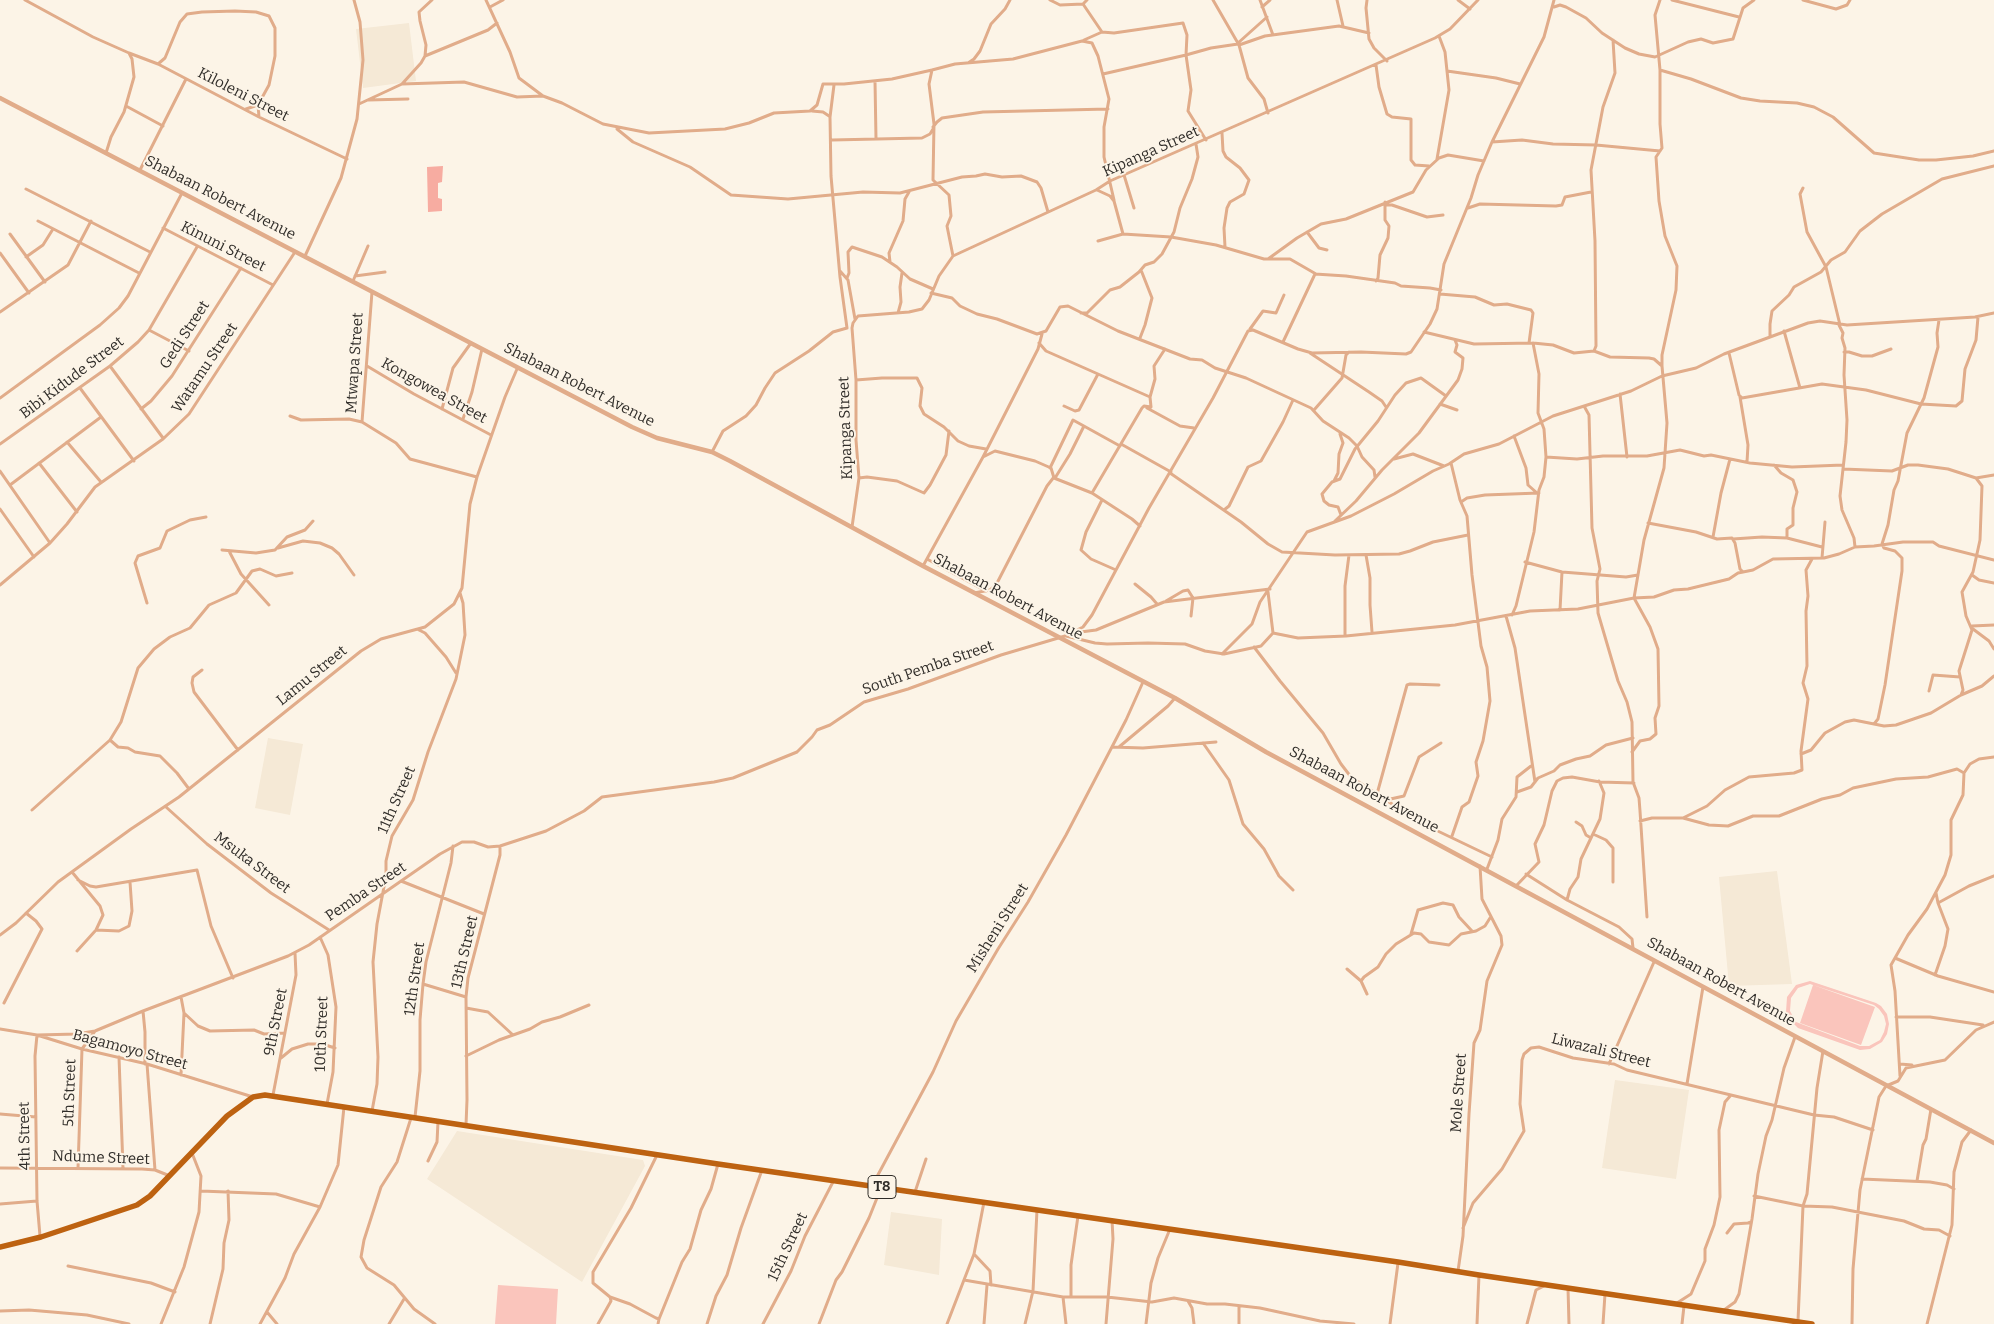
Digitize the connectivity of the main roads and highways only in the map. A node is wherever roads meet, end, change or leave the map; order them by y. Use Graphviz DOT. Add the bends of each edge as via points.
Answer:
graph roads {
  1 [pos="0,1247"];
  2 [pos="1812,1324"];
  1 -- 2 [label="highway, T8" via="40,1238 137,1205 150,1196 227,1116 253,1097 265,1095"];
}
